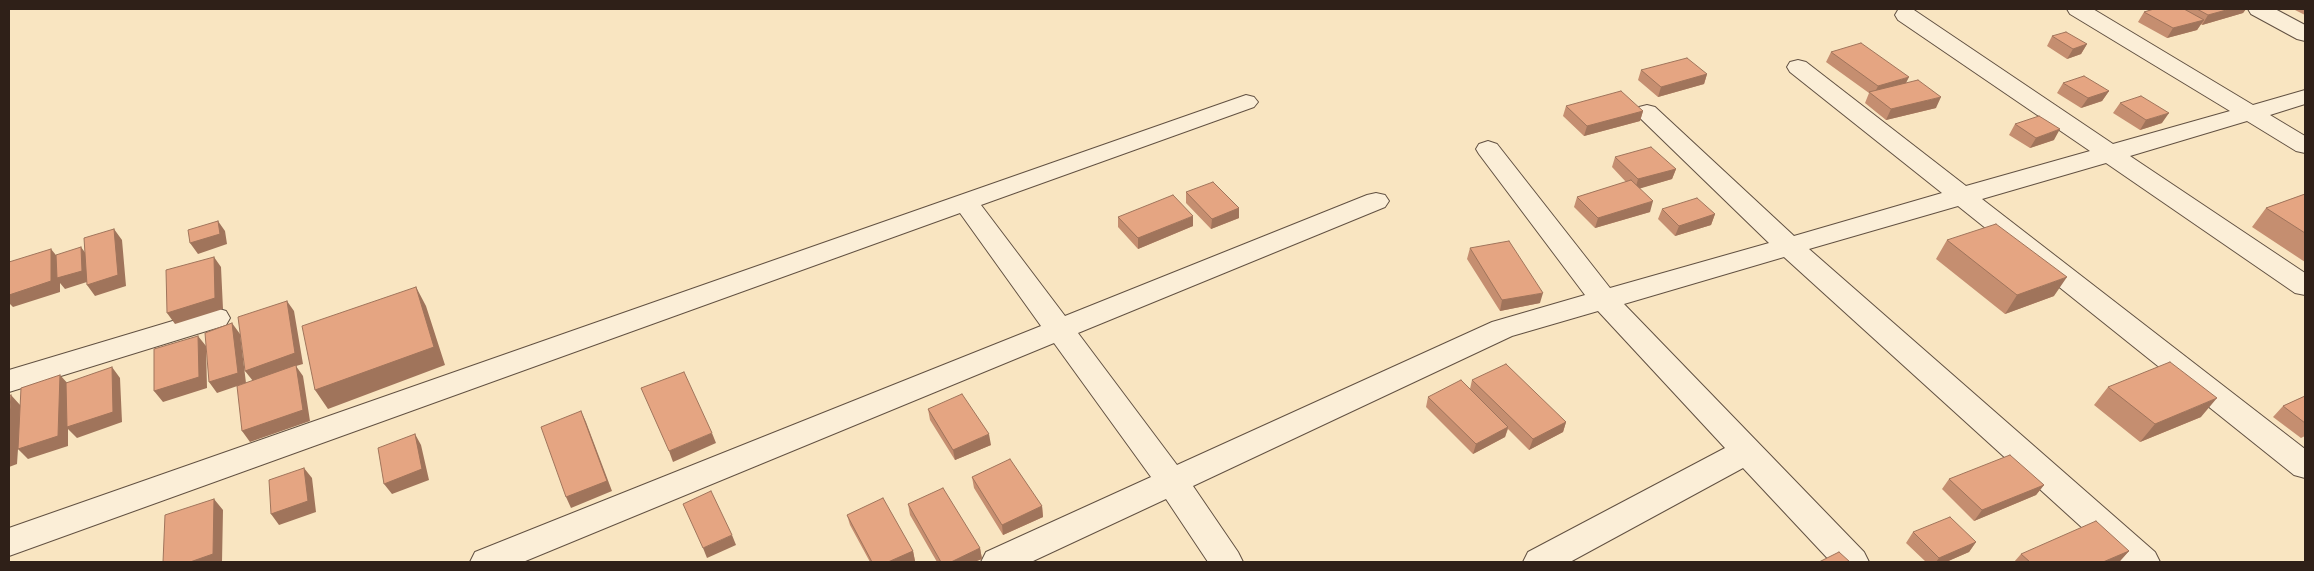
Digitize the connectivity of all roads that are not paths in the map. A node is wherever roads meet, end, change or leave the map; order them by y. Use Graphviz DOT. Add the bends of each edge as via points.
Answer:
graph roads {
  1 [pos="2078,9"];
  2 [pos="2258,9"];
  3 [pos="1906,15"];
  4 [pos="2305,34"];
  5 [pos="1798,67"];
  6 [pos="2305,97"];
  7 [pos="1246,102"];
  8 [pos="1647,112"];
  9 [pos="2250,113"];
  10 [pos="2305,146"];
  11 [pos="1488,149"];
  12 [pos="2109,154"];
  13 [pos="1963,197"];
  14 [pos="1376,201"];
  15 [pos="965,202"];
  16 [pos="1790,247"];
  17 [pos="2305,286"];
  18 [pos="1604,300"];
  19 [pos="216,318"];
  20 [pos="1060,330"];
  21 [pos="9,381"];
  22 [pos="1747,451"];
  23 [pos="2305,466"];
  24 [pos="1172,482"];
  25 [pos="9,542"];
  26 [pos="487,562"];
  27 [pos="998,562"];
  28 [pos="1226,562"];
  29 [pos="1540,562"];
  30 [pos="1852,562"];
  31 [pos="2143,562"];
  1 -- 9 [label="street"];
  2 -- 4 [label="street"];
  3 -- 12 [label="street"];
  5 -- 13 [label="street"];
  6 -- 9 [label="street"];
  7 -- 15 [label="street"];
  8 -- 16 [label="street"];
  9 -- 10 [label="street"];
  9 -- 12 [label="street"];
  11 -- 18 [label="street"];
  12 -- 13 [label="street"];
  12 -- 17 [label="street"];
  13 -- 16 [label="street"];
  13 -- 23 [label="street"];
  14 -- 20 [label="street"];
  15 -- 20 [label="street"];
  15 -- 25 [label="street"];
  16 -- 18 [label="street"];
  16 -- 31 [label="street"];
  18 -- 22 [label="street"];
  18 -- 24 [label="street" via="1502,329"];
  19 -- 21 [label="street"];
  20 -- 24 [label="street"];
  20 -- 26 [label="street"];
  22 -- 29 [label="street"];
  22 -- 30 [label="street"];
  24 -- 27 [label="street"];
  24 -- 28 [label="street"];
}
